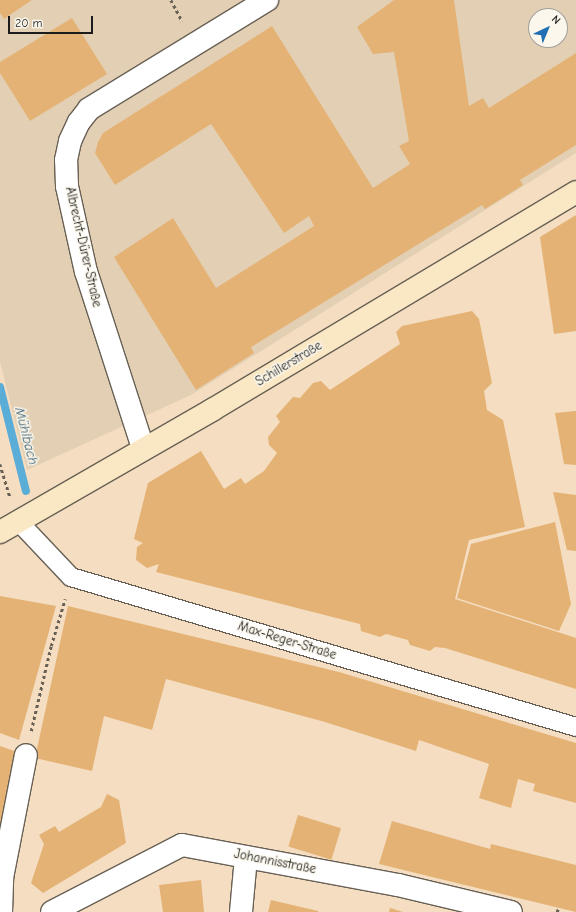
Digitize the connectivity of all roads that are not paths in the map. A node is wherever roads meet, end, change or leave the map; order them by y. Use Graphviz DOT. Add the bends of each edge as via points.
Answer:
graph roads {
  1 [pos="267,0"];
  2 [pos="576,192"];
  3 [pos="143,448"];
  4 [pos="9,527"];
  5 [pos="576,728"];
  6 [pos="26,755"];
  7 [pos="246,857"];
  8 [pos="1,912"];
  9 [pos="52,912"];
  10 [pos="241,912"];
  11 [pos="511,912"];
  1 -- 3 [label="street, Albrecht-Dürer-Straße" via="89,109 70,141 66,160 67,186 86,272"];
  2 -- 3 [label="main road, Schillerstraße" via="212,410"];
  3 -- 4 [label="main road, Schillerstraße"];
  4 -- 5 [label="street, Max-Reger-Straße" via="71,577"];
  6 -- 8 [label="street" via="2,878"];
  7 -- 9 [label="street, Johannisstraße" via="182,845"];
  7 -- 10 [label="street"];
  7 -- 11 [label="street, Johannisstraße" via="398,885"];
}
